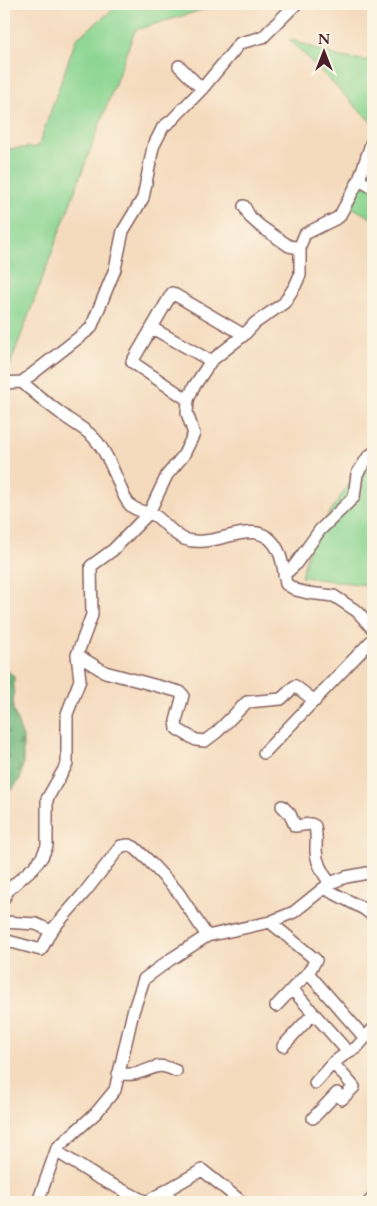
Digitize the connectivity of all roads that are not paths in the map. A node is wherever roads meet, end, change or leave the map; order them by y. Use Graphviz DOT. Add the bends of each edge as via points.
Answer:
graph roads {
  1 [pos="296,4"];
  2 [pos="179,66"];
  3 [pos="202,89"];
  4 [pos="373,138"];
  5 [pos="359,180"];
  6 [pos="373,188"];
  7 [pos="244,206"];
  8 [pos="300,248"];
  9 [pos="152,328"];
  10 [pos="244,334"];
  11 [pos="211,360"];
  12 [pos="22,382"];
  13 [pos="4,383"];
  14 [pos="188,400"];
  15 [pos="373,453"];
  16 [pos="148,513"];
  17 [pos="284,575"];
  18 [pos="372,624"];
  19 [pos="373,639"];
  20 [pos="77,655"];
  21 [pos="315,701"];
  22 [pos="264,753"];
  23 [pos="282,806"];
  24 [pos="373,872"];
  25 [pos="327,886"];
  26 [pos="4,898"];
  27 [pos="373,916"];
  28 [pos="4,922"];
  29 [pos="270,922"];
  30 [pos="51,931"];
  31 [pos="207,936"];
  32 [pos="4,940"];
  33 [pos="308,973"];
  34 [pos="292,989"];
  35 [pos="276,1006"];
  36 [pos="313,1014"];
  37 [pos="373,1029"];
  38 [pos="364,1037"];
  39 [pos="283,1046"];
  40 [pos="348,1052"];
  41 [pos="333,1063"];
  42 [pos="176,1071"];
  43 [pos="118,1074"];
  44 [pos="315,1083"];
  45 [pos="313,1118"];
  46 [pos="56,1151"];
  47 [pos="163,1192"];
  48 [pos="373,1198"];
  49 [pos="38,1202"];
  50 [pos="146,1202"];
  51 [pos="176,1202"];
  52 [pos="242,1202"];
  53 [pos="369,1202"];
  1 -- 3 [label="street" via="263,38 240,43"];
  2 -- 3 [label="street"];
  3 -- 12 [label="street" via="163,127 153,147 143,198 123,231 115,269 91,328"];
  4 -- 5 [label="street"];
  5 -- 6 [label="street"];
  5 -- 8 [label="street" via="339,217 305,234"];
  7 -- 8 [label="street" via="260,226 289,246"];
  8 -- 10 [label="street" via="300,275 284,303"];
  9 -- 10 [label="street" via="172,293"];
  9 -- 11 [label="street"];
  9 -- 14 [label="street" via="132,362"];
  10 -- 11 [label="street"];
  11 -- 14 [label="street"];
  12 -- 13 [label="street"];
  12 -- 16 [label="street" via="41,400 94,437 130,506"];
  14 -- 16 [label="street" via="194,434 183,456 167,475"];
  15 -- 17 [label="street" via="357,474 354,496 320,530"];
  16 -- 17 [label="street" via="183,538 196,542 261,533 270,538 279,552"];
  16 -- 20 [label="street" via="113,550 91,566 92,615"];
  17 -- 18 [label="street" via="286,584 296,590 334,596"];
  19 -- 21 [label="street"];
  20 -- 21 [label="street" via="105,672 184,694 176,721 177,729 196,740 205,741 218,732 247,702 281,699 296,686"];
  20 -- 26 [label="street" via="80,680 67,714 67,764 47,799 47,846 34,867 9,889"];
  21 -- 22 [label="street"];
  23 -- 25 [label="street" via="295,826 315,826 316,853"];
  24 -- 25 [label="street" via="346,877"];
  25 -- 27 [label="street"];
  25 -- 29 [label="street" via="294,912"];
  28 -- 30 [label="street" via="36,924"];
  29 -- 31 [label="street"];
  29 -- 33 [label="street" via="316,960"];
  30 -- 31 [label="street" via="121,846 129,845 178,892"];
  30 -- 32 [label="street" via="41,950"];
  31 -- 43 [label="street" via="144,979"];
  33 -- 34 [label="street"];
  33 -- 38 [label="street"];
  34 -- 35 [label="street"];
  34 -- 36 [label="street"];
  36 -- 39 [label="street"];
  36 -- 40 [label="street"];
  37 -- 38 [label="street"];
  38 -- 40 [label="street" via="356,1048"];
  40 -- 41 [label="street"];
  41 -- 44 [label="street"];
  41 -- 45 [label="street" via="354,1087 342,1099 337,1094"];
  42 -- 43 [label="street" via="164,1065 138,1073"];
  43 -- 46 [label="street" via="115,1090"];
  46 -- 49 [label="street"];
  46 -- 50 [label="street"];
  47 -- 50 [label="street"];
  47 -- 51 [label="street"];
  47 -- 52 [label="street" via="202,1170"];
  48 -- 53 [label="street"];
}
